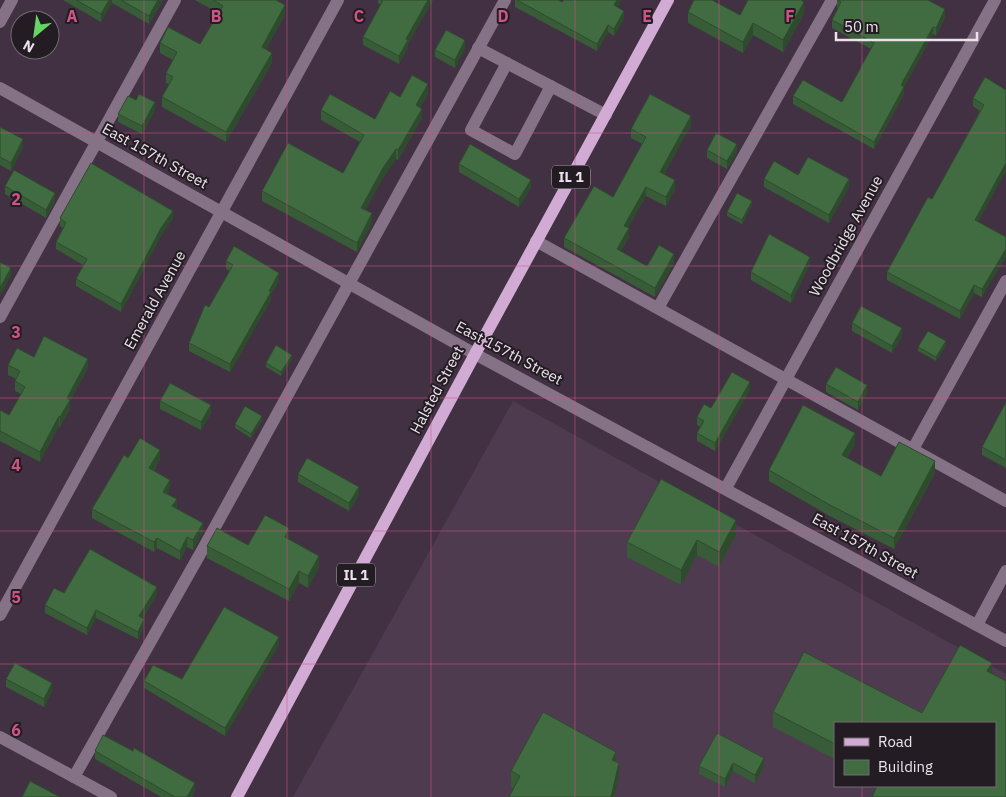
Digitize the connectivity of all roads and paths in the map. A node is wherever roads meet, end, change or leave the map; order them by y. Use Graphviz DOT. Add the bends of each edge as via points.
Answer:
graph roads {
  1 [pos="12,0"];
  2 [pos="175,0"];
  3 [pos="338,0"];
  4 [pos="505,0"];
  5 [pos="668,0"];
  6 [pos="832,0"];
  7 [pos="995,0"];
  8 [pos="0,22"];
  9 [pos="478,48"];
  10 [pos="507,63"];
  11 [pos="552,86"];
  12 [pos="0,88"];
  13 [pos="606,115"];
  14 [pos="97,142"];
  15 [pos="222,212"];
  16 [pos="536,241"];
  17 [pos="1006,280"];
  18 [pos="349,283"];
  19 [pos="658,308"];
  20 [pos="0,318"];
  21 [pos="475,354"];
  22 [pos="786,379"];
  23 [pos="913,449"];
  24 [pos="726,488"];
  25 [pos="1006,501"];
  26 [pos="1006,571"];
  27 [pos="0,615"];
  28 [pos="977,625"];
  29 [pos="1006,641"];
  30 [pos="0,737"];
  31 [pos="74,777"];
  32 [pos="111,797"];
  33 [pos="237,797"];
  1 -- 8 [label="street"];
  2 -- 14 [label="street"];
  3 -- 15 [label="street, Emerald Avenue"];
  4 -- 9 [label="street"];
  5 -- 13 [label="main road, Halsted Street / IL 1"];
  6 -- 19 [label="street"];
  7 -- 22 [label="street, Woodbridge Avenue"];
  9 -- 10 [label="street"];
  9 -- 18 [label="street"];
  10 -- 11 [label="street"];
  10 -- 11 [label="street" via="471,130 515,154"];
  11 -- 13 [label="street"];
  12 -- 14 [label="street, East 157th Street"];
  13 -- 16 [label="main road, Halsted Street / IL 1"];
  14 -- 15 [label="street, East 157th Street"];
  14 -- 20 [label="street"];
  15 -- 18 [label="street, East 157th Street"];
  15 -- 27 [label="street, Emerald Avenue"];
  16 -- 19 [label="street"];
  16 -- 21 [label="main road, Halsted Street / IL 1"];
  17 -- 23 [label="street"];
  18 -- 21 [label="street, East 157th Street"];
  18 -- 31 [label="street"];
  19 -- 22 [label="street"];
  21 -- 24 [label="street, East 157th Street"];
  21 -- 33 [label="main road, Halsted Street / IL 1"];
  22 -- 23 [label="street"];
  22 -- 24 [label="street, Woodbridge Avenue"];
  23 -- 25 [label="street"];
  24 -- 28 [label="street, East 157th Street"];
  26 -- 28 [label="street"];
  28 -- 29 [label="street, East 157th Street"];
  30 -- 31 [label="street"];
  31 -- 32 [label="street"];
}
